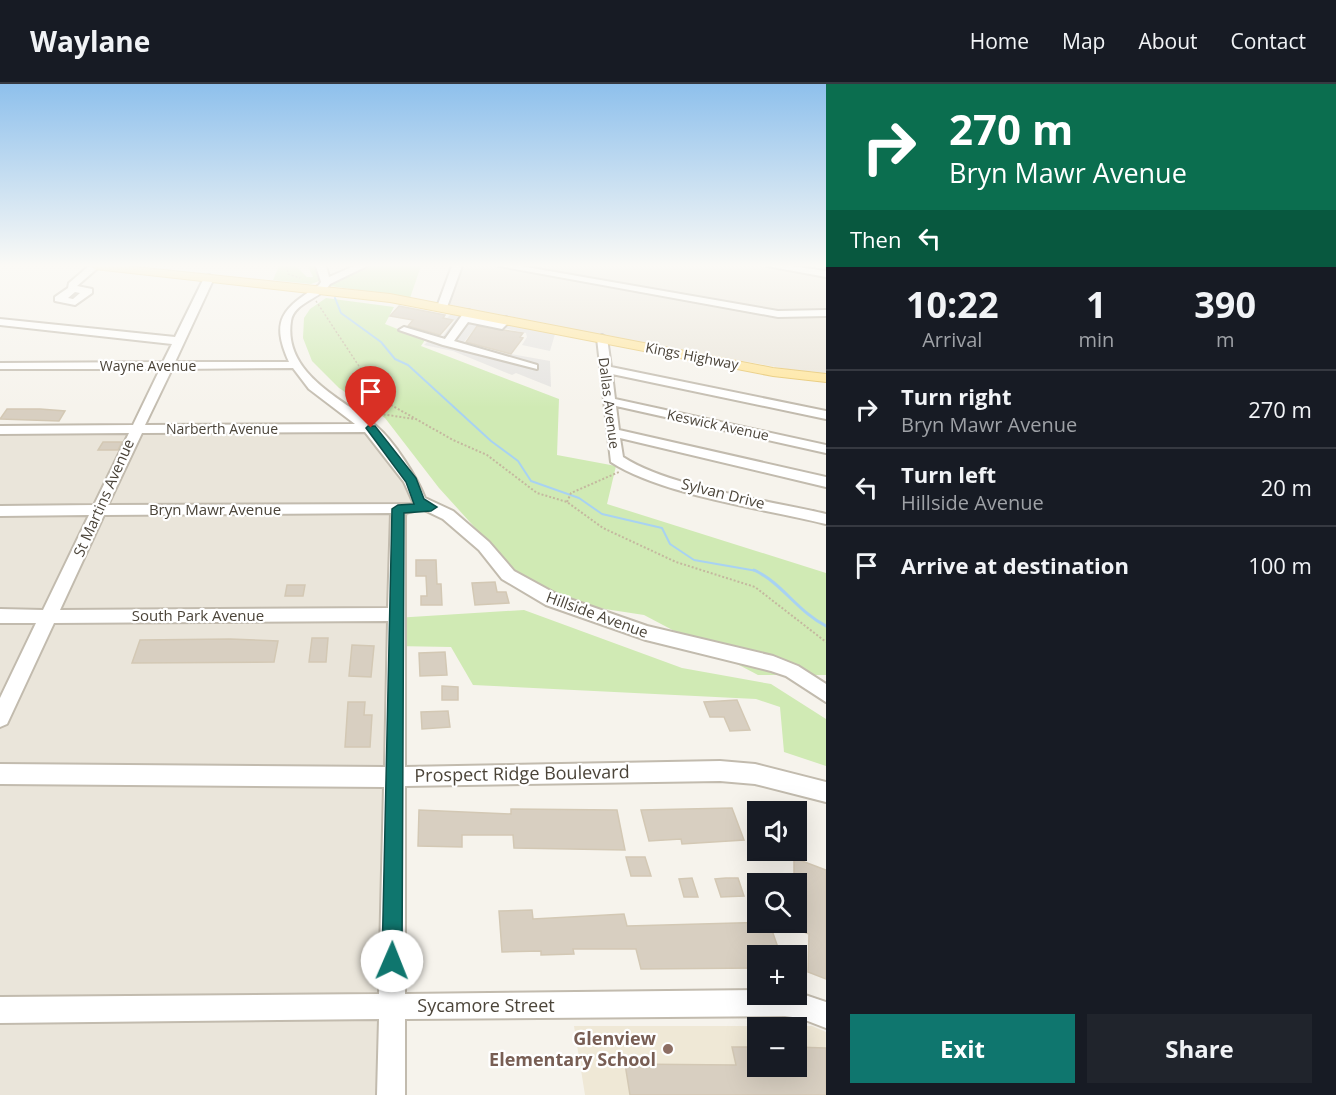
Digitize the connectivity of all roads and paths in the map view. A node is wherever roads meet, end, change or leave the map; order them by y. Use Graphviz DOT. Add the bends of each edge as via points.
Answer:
graph roads {
  1 [pos="191,313"];
  2 [pos="290,313"];
  3 [pos="330,313"];
  4 [pos="461,313"];
  5 [pos="776,313"];
  6 [pos="824,313"];
  7 [pos="467,315"];
  8 [pos="0,322"];
  9 [pos="404,330"];
  10 [pos="602,338"];
  11 [pos="178,340"];
  12 [pos="447,343"];
  13 [pos="296,365"];
  14 [pos="0,366"];
  15 [pos="167,366"];
  16 [pos="533,367"];
  17 [pos="605,369"];
  18 [pos="826,378"];
  19 [pos="376,397"];
  20 [pos="609,401"];
  21 [pos="826,415"];
  22 [pos="418,420"];
  23 [pos="371,428"];
  24 [pos="135,429"];
  25 [pos="0,430"];
  26 [pos="613,432"];
  27 [pos="826,449"];
  28 [pos="624,467"];
  29 [pos="826,482"];
  30 [pos="568,501"];
  31 [pos="431,507"];
  32 [pos="398,509"];
  33 [pos="99,510"];
  34 [pos="0,511"];
  35 [pos="826,519"];
  36 [pos="397,614"];
  37 [pos="0,616"];
  38 [pos="50,616"];
  39 [pos="826,642"];
  40 [pos="826,694"];
  41 [pos="0,718"];
  42 [pos="0,774"];
  43 [pos="395,777"];
  44 [pos="826,792"];
  45 [pos="392,1007"];
  46 [pos="0,1010"];
  47 [pos="826,1015"];
  48 [pos="391,1095"];
  1 -- 11 [label="street, St Martins Avenue"];
  2 -- 13 [label="street, Hillside Avenue" via="286,321 288,348"];
  3 -- 19 [label="path"];
  4 -- 7 [label="main road, Kings Highway"];
  5 -- 6 [label="street"];
  7 -- 10 [label="main road, Kings Highway"];
  7 -- 12 [label="street"];
  8 -- 11 [label="street"];
  9 -- 12 [label="street"];
  10 -- 17 [label="street, Dallas Avenue"];
  10 -- 18 [label="main road, Kings Highway" via="762,370"];
  11 -- 15 [label="street, St Martins Avenue"];
  12 -- 16 [label="street"];
  13 -- 15 [label="street, Wayne Avenue"];
  13 -- 23 [label="street, Hillside Avenue" via="324,396"];
  14 -- 15 [label="street, Wayne Avenue"];
  15 -- 24 [label="street, St Martins Avenue"];
  17 -- 20 [label="street, Dallas Avenue"];
  17 -- 21 [label="street"];
  19 -- 22 [label="path"];
  19 -- 22 [label="path" via="381,414"];
  20 -- 26 [label="street, Dallas Avenue"];
  20 -- 27 [label="street, Keswick Avenue"];
  22 -- 30 [label="path" via="487,454 537,493"];
  23 -- 24 [label="street, Narberth Avenue"];
  23 -- 31 [label="street, Hillside Avenue" via="411,481 419,501"];
  24 -- 25 [label="street, Narberth Avenue"];
  24 -- 33 [label="street, St Martins Avenue"];
  26 -- 28 [label="street, Dallas Avenue" via="615,459"];
  26 -- 29 [label="street"];
  28 -- 30 [label="path" via="571,493"];
  28 -- 35 [label="street, Sylvan Drive"];
  30 -- 39 [label="path" via="603,528 676,562 755,588"];
  31 -- 32 [label="street, Bryn Mawr Avenue"];
  31 -- 40 [label="street, Hillside Avenue" via="448,515 484,546 508,575 536,593 646,633 772,664"];
  32 -- 33 [label="street, Bryn Mawr Avenue"];
  32 -- 36 [label="street"];
  33 -- 34 [label="street, Bryn Mawr Avenue"];
  33 -- 38 [label="street, St Martins Avenue"];
  36 -- 38 [label="street, South Park Avenue"];
  36 -- 43 [label="street"];
  37 -- 38 [label="street, South Park Avenue"];
  38 -- 41 [label="street, St Martins Avenue"];
  42 -- 43 [label="street, Prospect Ridge Boulevard"];
  43 -- 44 [label="street, Prospect Ridge Boulevard" via="720,771 755,774"];
  43 -- 45 [label="street"];
  45 -- 46 [label="street, Sycamore Street"];
  45 -- 47 [label="street, Sycamore Street" via="785,1004 801,1005"];
  45 -- 48 [label="street"];
}
